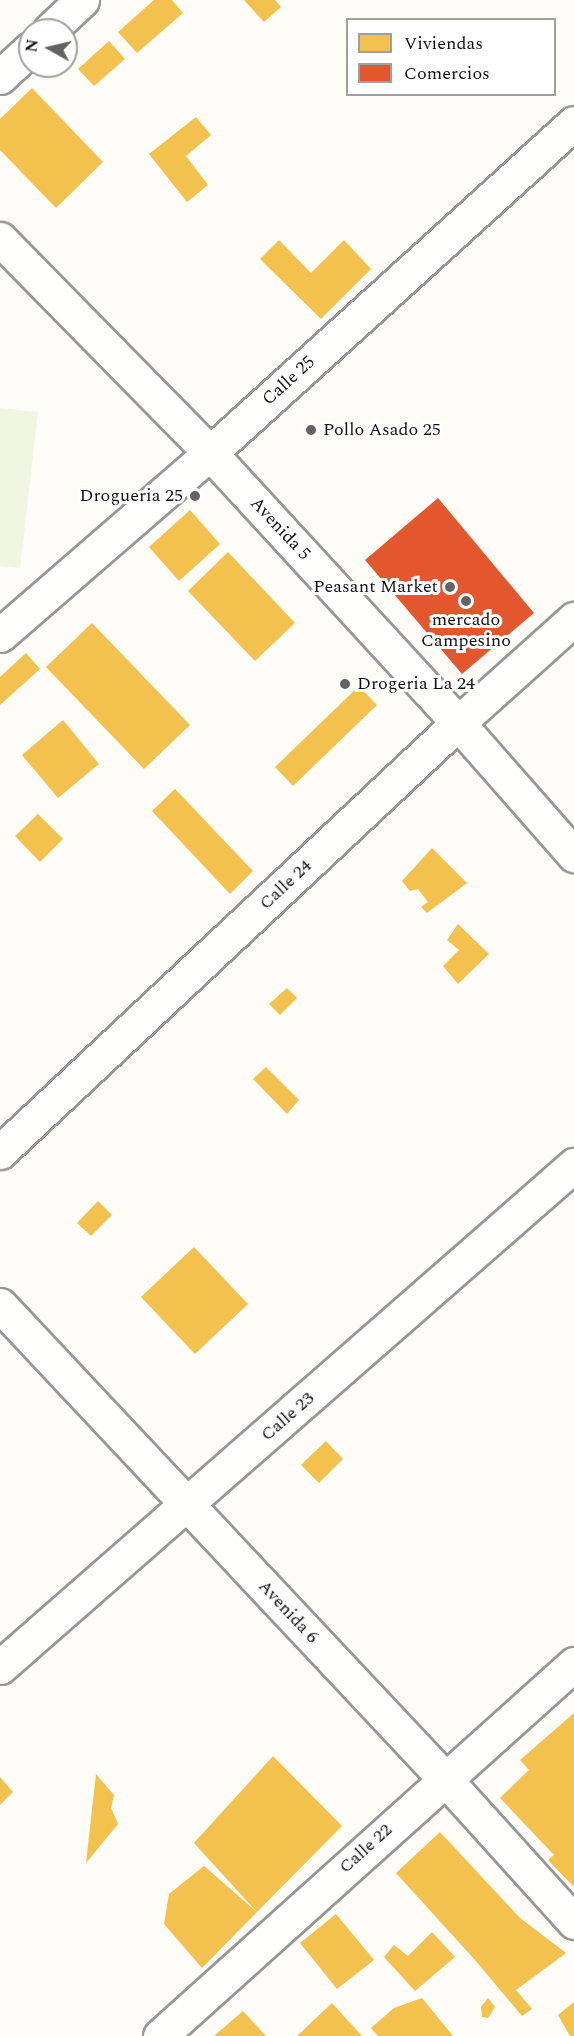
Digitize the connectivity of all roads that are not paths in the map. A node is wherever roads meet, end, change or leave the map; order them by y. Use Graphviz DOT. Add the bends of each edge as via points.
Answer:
graph roads {
  1 [pos="82,0"];
  2 [pos="63,18"];
  3 [pos="18,60"];
  4 [pos="0,76"];
  5 [pos="574,123"];
  6 [pos="0,239"];
  7 [pos="210,453"];
  8 [pos="574,619"];
  9 [pos="0,635"];
  10 [pos="458,723"];
  11 [pos="574,855"];
  12 [pos="0,1152"];
  13 [pos="574,1165"];
  14 [pos="0,1305"];
  15 [pos="188,1505"];
  16 [pos="574,1664"];
  17 [pos="0,1667"];
  18 [pos="445,1779"];
  19 [pos="574,1922"];
  20 [pos="160,2036"];
  1 -- 2 [label="street"];
  3 -- 4 [label="street"];
  5 -- 7 [label="street, Calle 25"];
  6 -- 7 [label="street, Avenida 5"];
  7 -- 9 [label="street, Calle 25"];
  7 -- 10 [label="street, Avenida 5"];
  8 -- 10 [label="street, Calle 24"];
  10 -- 11 [label="street, Avenida 5"];
  10 -- 12 [label="street, Calle 24"];
  13 -- 15 [label="street, Calle 23"];
  14 -- 15 [label="street, Avenida 6"];
  15 -- 17 [label="street, Calle 23"];
  15 -- 18 [label="street, Avenida 6"];
  16 -- 18 [label="street, Calle 22"];
  18 -- 19 [label="street, Avenida 6"];
  18 -- 20 [label="street, Calle 22"];
}
